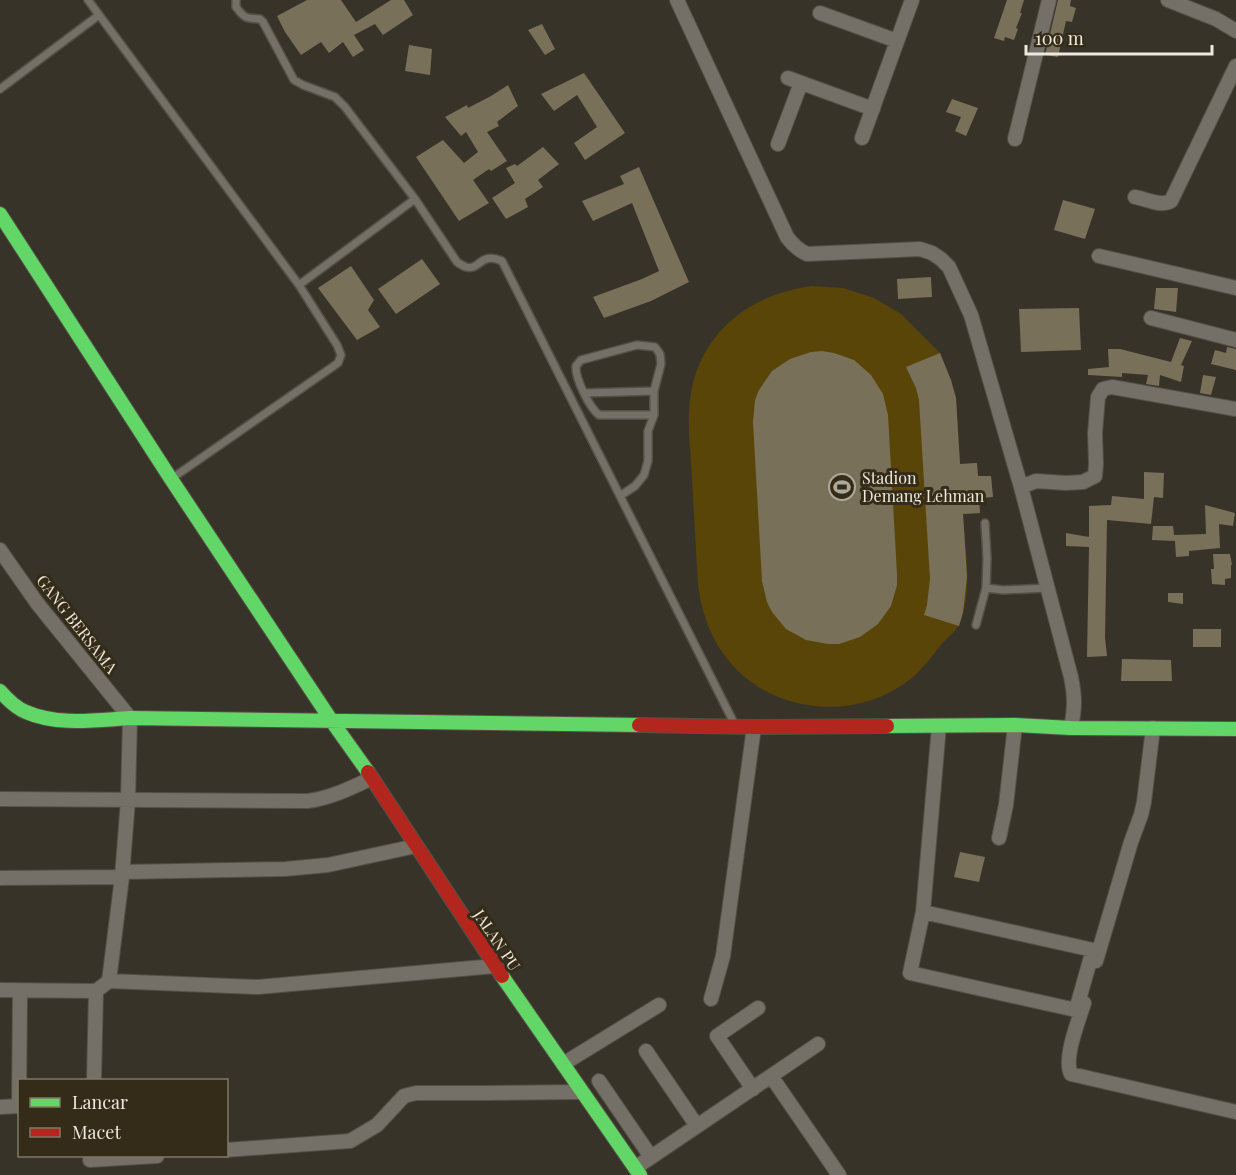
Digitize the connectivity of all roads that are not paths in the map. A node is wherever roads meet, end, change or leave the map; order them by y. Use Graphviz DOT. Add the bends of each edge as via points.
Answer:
graph roads {
  1 [pos="88,0"];
  2 [pos="236,0"];
  3 [pos="677,0"];
  4 [pos="912,0"];
  5 [pos="1049,0"];
  6 [pos="1168,0"];
  7 [pos="820,13"];
  8 [pos="99,15"];
  9 [pos="1236,31"];
  10 [pos="897,40"];
  11 [pos="1236,66"];
  12 [pos="0,89"];
  13 [pos="873,109"];
  14 [pos="862,138"];
  15 [pos="1014,139"];
  16 [pos="778,144"];
  17 [pos="1135,196"];
  18 [pos="415,199"];
  19 [pos="0,214"];
  20 [pos="1099,256"];
  21 [pos="299,285"];
  22 [pos="1236,288"];
  23 [pos="1151,318"];
  24 [pos="1236,340"];
  25 [pos="654,391"];
  26 [pos="585,393"];
  27 [pos="1236,409"];
  28 [pos="654,415"];
  29 [pos="171,479"];
  30 [pos="1021,488"];
  31 [pos="620,496"];
  32 [pos="985,523"];
  33 [pos="0,550"];
  34 [pos="986,588"];
  35 [pos="1047,588"];
  36 [pos="976,625"];
  37 [pos="0,691"];
  38 [pos="130,718"];
  39 [pos="331,720"];
  40 [pos="1015,725"];
  41 [pos="939,726"];
  42 [pos="736,727"];
  43 [pos="754,727"];
  44 [pos="1071,728"];
  45 [pos="1153,728"];
  46 [pos="1236,729"];
  47 [pos="372,778"];
  48 [pos="0,799"];
  49 [pos="128,800"];
  50 [pos="999,838"];
  51 [pos="416,846"];
  52 [pos="122,874"];
  53 [pos="0,878"];
  54 [pos="923,912"];
  55 [pos="495,966"];
  56 [pos="109,981"];
  57 [pos="0,990"];
  58 [pos="20,991"];
  59 [pos="96,991"];
  60 [pos="711,999"];
  61 [pos="659,1005"];
  62 [pos="758,1008"];
  63 [pos="818,1044"];
  64 [pos="646,1051"];
  65 [pos="563,1064"];
  66 [pos="771,1076"];
  67 [pos="19,1079"];
  68 [pos="94,1079"];
  69 [pos="599,1081"];
  70 [pos="753,1089"];
  71 [pos="581,1092"];
  72 [pos="18,1106"];
  73 [pos="0,1107"];
  74 [pos="1236,1112"];
  75 [pos="697,1126"];
  76 [pos="228,1150"];
  77 [pos="112,1157"];
  78 [pos="651,1157"];
  79 [pos="90,1158"];
  80 [pos="638,1171"];
  81 [pos="91,1175"];
  82 [pos="839,1175"];
  1 -- 8 [label="lane"];
  2 -- 18 [label="lane" via="236,8 243,16 263,22 294,80 335,97"];
  3 -- 30 [label="street" via="793,245 807,254 921,249 949,267 971,315"];
  4 -- 10 [label="street"];
  5 -- 15 [label="street"];
  6 -- 9 [label="street"];
  7 -- 10 [label="street"];
  8 -- 12 [label="lane"];
  8 -- 21 [label="lane"];
  10 -- 13 [label="street"];
  11 -- 17 [label="street" via="1171,201 1162,204"];
  13 -- 14 [label="street"];
  13 -- 16 [label="street" via="794,81"];
  18 -- 21 [label="lane"];
  18 -- 31 [label="lane" via="458,262 472,268 487,258 502,261"];
  19 -- 29 [label="street, JALAN PU"];
  20 -- 22 [label="street"];
  21 -- 29 [label="lane" via="337,345 341,356 338,363"];
  23 -- 24 [label="street"];
  25 -- 26 [label="lane"];
  25 -- 26 [label="lane" via="660,354 655,347 637,345 581,360 575,373"];
  25 -- 28 [label="lane"];
  26 -- 28 [label="lane" via="599,415"];
  27 -- 30 [label="street" via="1112,387 1103,389 1098,397 1095,476 1083,482 1036,481"];
  28 -- 31 [label="lane" via="648,431 644,475"];
  29 -- 39 [label="street, JALAN PU"];
  30 -- 35 [label="street"];
  31 -- 42 [label="lane"];
  32 -- 34 [label="lane"];
  33 -- 38 [label="street, GANG BERSAMA" via="37,603"];
  34 -- 35 [label="lane"];
  34 -- 36 [label="lane"];
  35 -- 44 [label="street" via="1073,689 1075,710"];
  37 -- 38 [label="street" via="26,712 47,718"];
  38 -- 39 [label="street"];
  38 -- 49 [label="street"];
  39 -- 42 [label="street"];
  39 -- 47 [label="street, JALAN PU"];
  40 -- 41 [label="street"];
  40 -- 44 [label="street"];
  40 -- 50 [label="street"];
  41 -- 43 [label="street"];
  41 -- 54 [label="street"];
  42 -- 43 [label="street"];
  43 -- 60 [label="street" via="723,956"];
  44 -- 45 [label="street"];
  45 -- 46 [label="street"];
  45 -- 74 [label="street" via="1141,815 1070,1050 1068,1068 1078,1076"];
  47 -- 49 [label="street" via="330,797 308,801"];
  47 -- 51 [label="street, JALAN PU"];
  48 -- 49 [label="street"];
  49 -- 52 [label="street"];
  51 -- 52 [label="street" via="297,868"];
  51 -- 55 [label="street, JALAN PU"];
  52 -- 53 [label="street"];
  52 -- 56 [label="street"];
  54 -- 54 [label="street" via="1093,950 1076,1010 910,973"];
  55 -- 56 [label="street" via="258,987"];
  55 -- 65 [label="street, JALAN PU"];
  56 -- 59 [label="street"];
  57 -- 58 [label="street"];
  58 -- 59 [label="street"];
  58 -- 67 [label="street"];
  59 -- 68 [label="street"];
  61 -- 65 [label="street"];
  62 -- 70 [label="street" via="717,1036"];
  63 -- 66 [label="street"];
  64 -- 75 [label="street"];
  65 -- 71 [label="street, JALAN PU"];
  66 -- 70 [label="street"];
  66 -- 82 [label="street"];
  69 -- 78 [label="street"];
  70 -- 75 [label="street"];
  71 -- 76 [label="street" via="416,1093 404,1096 377,1125 350,1141"];
  71 -- 80 [label="street, JALAN PU"];
  72 -- 73 [label="street"];
  75 -- 78 [label="street"];
  77 -- 79 [label="street"];
  78 -- 80 [label="street"];
  79 -- 81 [label="street"];
}
